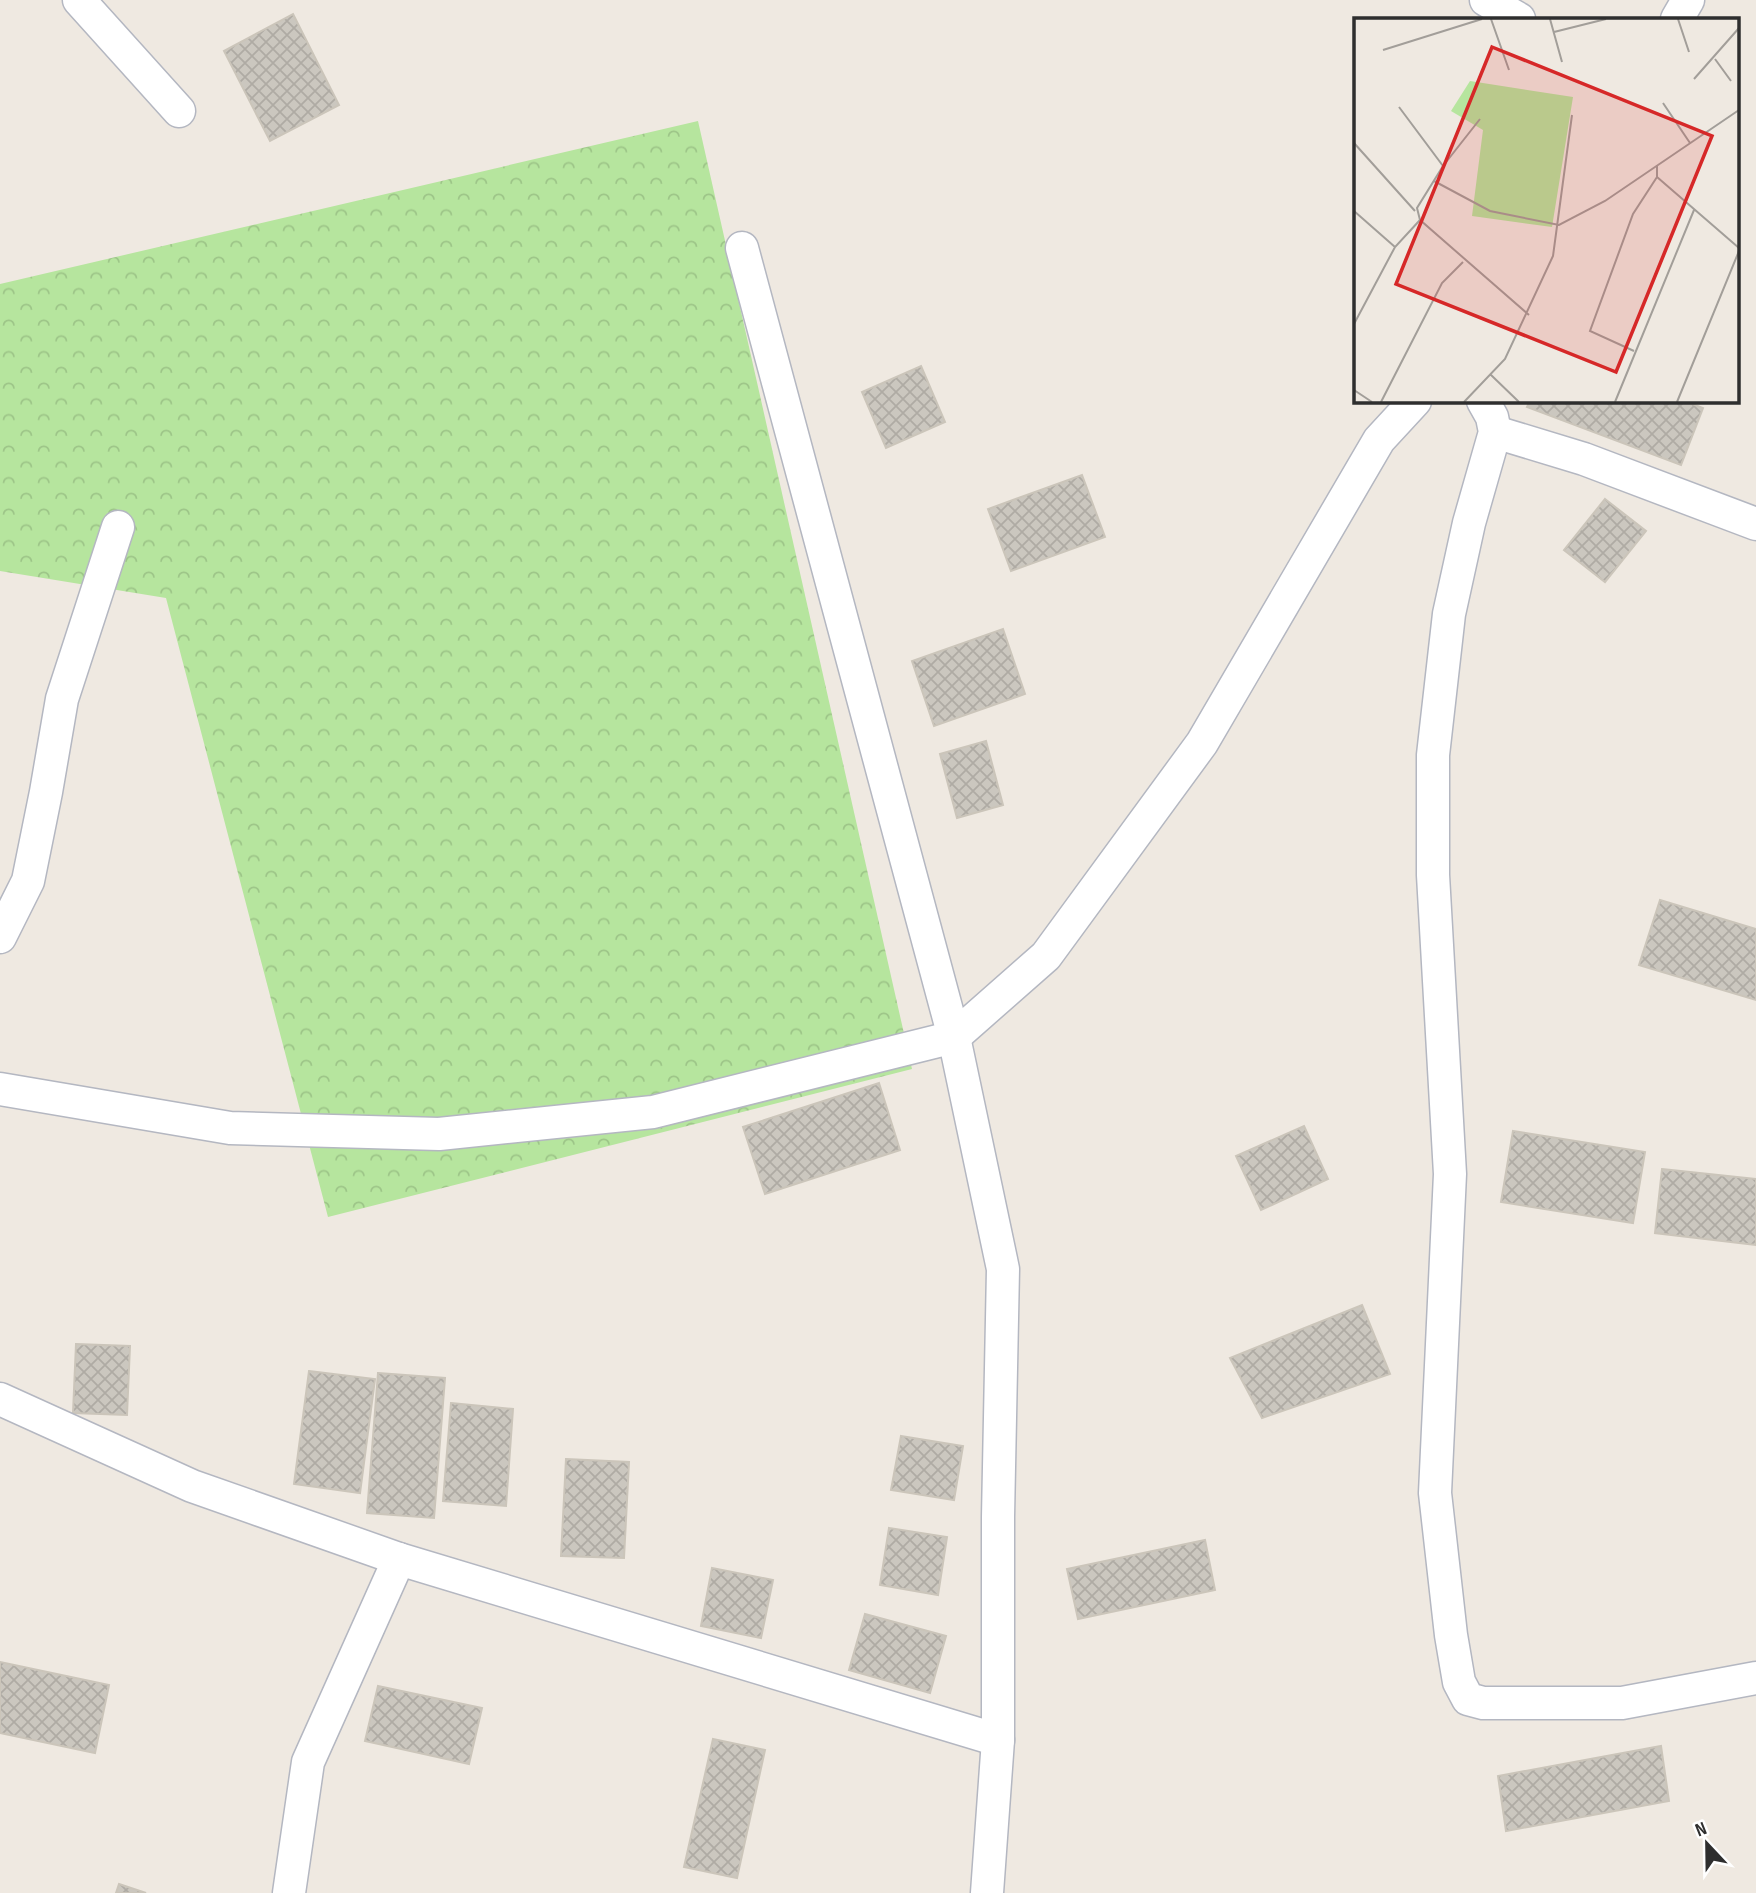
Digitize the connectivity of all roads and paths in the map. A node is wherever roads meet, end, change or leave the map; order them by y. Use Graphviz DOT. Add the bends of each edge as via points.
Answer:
graph roads {
  1 [pos="79,0"];
  2 [pos="1486,0"];
  3 [pos="1688,0"];
  4 [pos="1517,18"];
  5 [pos="1678,18"];
  6 [pos="179,111"];
  7 [pos="742,248"];
  8 [pos="1414,402"];
  9 [pos="1484,402"];
  10 [pos="1495,432"];
  11 [pos="1756,524"];
  12 [pos="118,527"];
  13 [pos="0,936"];
  14 [pos="954,1037"];
  15 [pos="0,1089"];
  16 [pos="0,1399"];
  17 [pos="399,1559"];
  18 [pos="1756,1678"];
  19 [pos="998,1740"];
  20 [pos="289,1893"];
  21 [pos="987,1893"];
  1 -- 6 [label="street"];
  2 -- 4 [label="street"];
  3 -- 5 [label="street"];
  7 -- 14 [label="street"];
  8 -- 14 [label="street" via="1379,440 1194,754 1046,956"];
  9 -- 10 [label="street"];
  10 -- 11 [label="street" via="1584,459"];
  10 -- 18 [label="street" via="1468,523 1449,614 1433,755 1433,874 1450,1174 1435,1493 1459,1682 1468,1699 1483,1703 1622,1703"];
  12 -- 13 [label="street" via="62,699 28,881"];
  14 -- 15 [label="street" via="653,1112 439,1134 230,1128"];
  14 -- 19 [label="street" via="1003,1269"];
  16 -- 17 [label="street" via="192,1486"];
  17 -- 19 [label="street"];
  17 -- 20 [label="street" via="308,1762"];
  19 -- 21 [label="street"];
}
